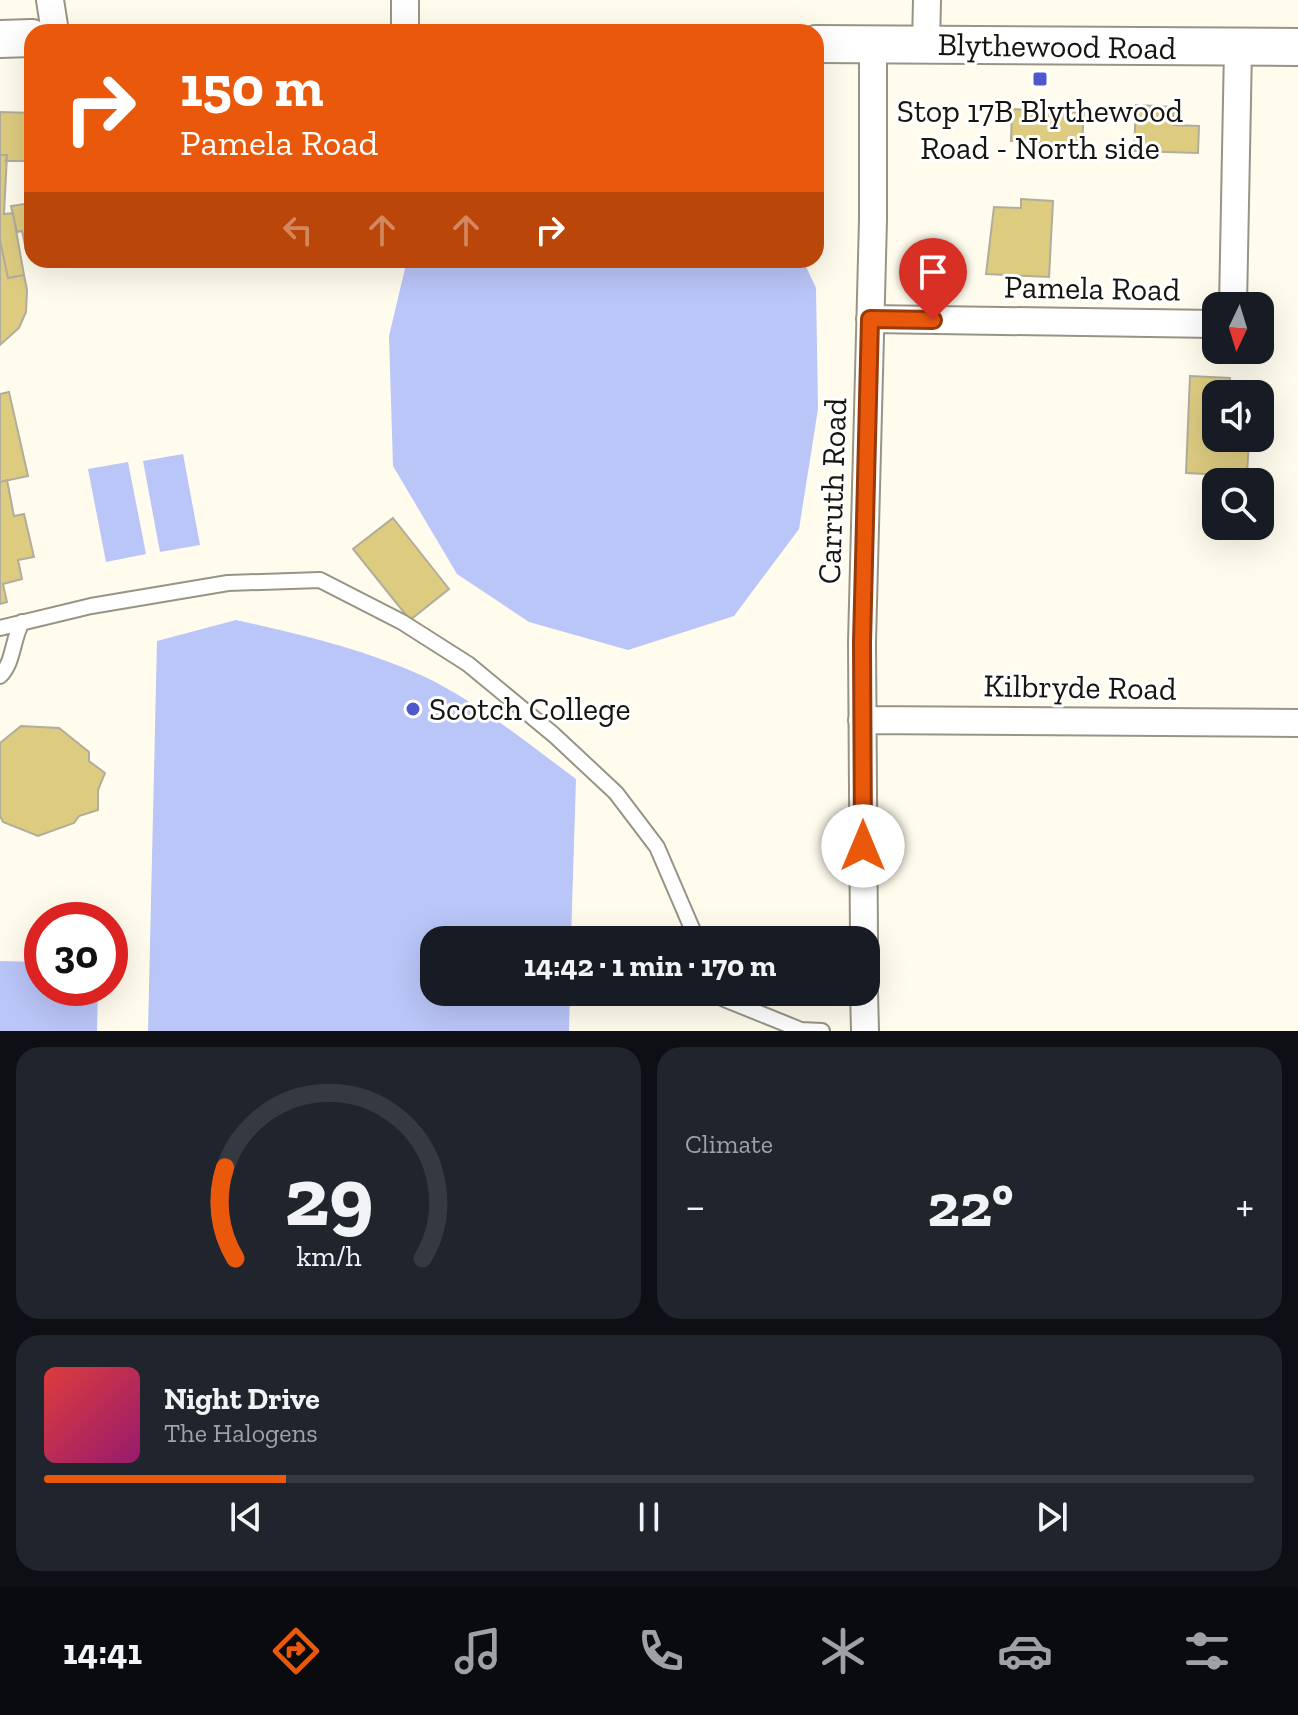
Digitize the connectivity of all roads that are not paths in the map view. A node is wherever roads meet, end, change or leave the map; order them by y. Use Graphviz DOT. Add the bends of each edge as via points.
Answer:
graph roads {
  1 [pos="50,0"];
  2 [pos="405,0"];
  3 [pos="927,0"];
  4 [pos="54,24"];
  5 [pos="405,24"];
  6 [pos="24,38"];
  7 [pos="0,39"];
  8 [pos="824,44"];
  9 [pos="926,44"];
  10 [pos="873,45"];
  11 [pos="1298,47"];
  12 [pos="1238,49"];
  13 [pos="1233,292"];
  14 [pos="870,319"];
  15 [pos="1202,324"];
  16 [pos="22,622"];
  17 [pos="0,628"];
  18 [pos="0,676"];
  19 [pos="862,720"];
  20 [pos="1298,723"];
  21 [pos="691,926"];
  22 [pos="864,926"];
  23 [pos="741,1006"];
  24 [pos="864,1006"];
  25 [pos="822,1031"];
  26 [pos="865,1031"];
  1 -- 4 [label="street"];
  2 -- 5 [label="street"];
  3 -- 9 [label="street"];
  6 -- 7 [label="main road"];
  8 -- 10 [label="main road, Blythewood Road"];
  9 -- 10 [label="main road, Blythewood Road"];
  9 -- 12 [label="main road, Blythewood Road"];
  10 -- 14 [label="street, Carruth Road"];
  11 -- 12 [label="main road, Blythewood Road"];
  12 -- 13 [label="street"];
  14 -- 15 [label="street, Pamela Road"];
  14 -- 19 [label="street, Carruth Road"];
  16 -- 17 [label="lane"];
  16 -- 18 [label="lane"];
  16 -- 21 [label="lane" via="228,583 320,580 468,664 554,735 605,783 657,847"];
  19 -- 20 [label="street, Kilbryde Road"];
  19 -- 22 [label="street, Carruth Road"];
  23 -- 25 [label="lane" via="801,1030"];
  24 -- 26 [label="street"];
}
